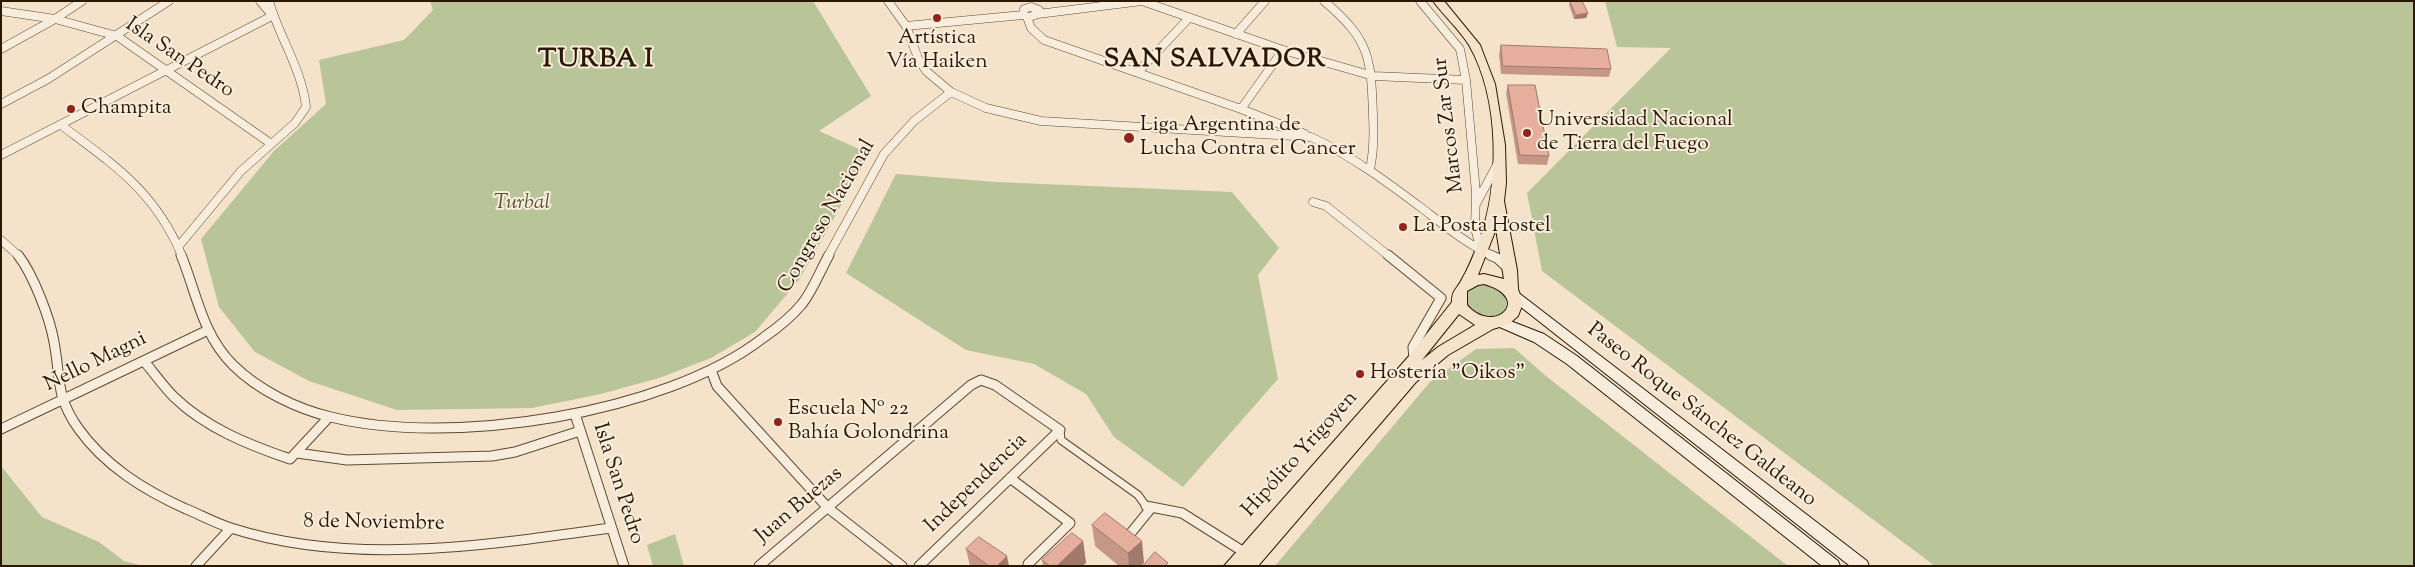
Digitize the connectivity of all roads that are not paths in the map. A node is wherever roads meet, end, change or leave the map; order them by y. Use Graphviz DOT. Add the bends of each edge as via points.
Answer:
graph roads {
  1 [pos="82,1"];
  2 [pos="169,1"];
  3 [pos="260,1"];
  4 [pos="269,1"];
  5 [pos="888,1"];
  6 [pos="1142,1"];
  7 [pos="1265,1"];
  8 [pos="1324,1"];
  9 [pos="1420,1"];
  10 [pos="1438,1"];
  11 [pos="1036,8"];
  12 [pos="1,11"];
  13 [pos="1025,11"];
  14 [pos="272,16"];
  15 [pos="1188,18"];
  16 [pos="55,19"];
  17 [pos="906,26"];
  18 [pos="1236,34"];
  19 [pos="117,36"];
  20 [pos="1,49"];
  21 [pos="1283,50"];
  22 [pos="166,69"];
  23 [pos="1138,72"];
  24 [pos="1373,76"];
  25 [pos="1466,80"];
  26 [pos="951,92"];
  27 [pos="1,104"];
  28 [pos="1241,109"];
  29 [pos="61,125"];
  30 [pos="1311,137"];
  31 [pos="270,143"];
  32 [pos="1,156"];
  33 [pos="1500,161"];
  34 [pos="1370,169"];
  35 [pos="1498,199"];
  36 [pos="1313,202"];
  37 [pos="1476,204"];
  38 [pos="1474,228"];
  39 [pos="1453,231"];
  40 [pos="1,240"];
  41 [pos="178,247"];
  42 [pos="1481,251"];
  43 [pos="1510,270"];
  44 [pos="1467,284"];
  45 [pos="1513,294"];
  46 [pos="1441,298"];
  47 [pos="1459,302"];
  48 [pos="1496,323"];
  49 [pos="206,330"];
  50 [pos="1414,360"];
  51 [pos="144,361"];
  52 [pos="711,370"];
  53 [pos="61,401"];
  54 [pos="575,414"];
  55 [pos="330,417"];
  56 [pos="1,430"];
  57 [pos="1060,430"];
  58 [pos="580,431"];
  59 [pos="297,453"];
  60 [pos="1010,478"];
  61 [pos="1784,505"];
  62 [pos="1149,506"];
  63 [pos="828,508"];
  64 [pos="1771,517"];
  65 [pos="232,528"];
  66 [pos="611,528"];
  67 [pos="1130,534"];
  68 [pos="1248,559"];
  69 [pos="1028,564"];
  70 [pos="196,566"];
  71 [pos="624,566"];
  72 [pos="759,566"];
  73 [pos="902,566"];
  74 [pos="919,566"];
  75 [pos="1232,566"];
  76 [pos="1833,566"];
  77 [pos="1862,566"];
  1 -- 16 [label="street"];
  2 -- 19 [label="street"];
  3 -- 14 [label="street"];
  4 -- 14 [label="street"];
  5 -- 17 [label="street"];
  6 -- 11 [label="street"];
  6 -- 15 [label="street"];
  7 -- 18 [label="street"];
  8 -- 24 [label="street" via="1355,29 1369,54"];
  9 -- 25 [label="street, Marcos Zar Sur" via="1460,49"];
  10 -- 33 [label="main road" via="1478,52 1492,95"];
  11 -- 13 [label="street"];
  12 -- 16 [label="street, Isla San Pedro"];
  13 -- 17 [label="street"];
  13 -- 23 [label="street" via="1031,28 1044,40"];
  14 -- 22 [label="street"];
  14 -- 31 [label="street" via="306,100 302,116"];
  15 -- 18 [label="street"];
  15 -- 23 [label="street"];
  16 -- 19 [label="street, Isla San Pedro"];
  16 -- 20 [label="street"];
  17 -- 26 [label="street" via="926,71"];
  18 -- 21 [label="street"];
  19 -- 22 [label="street, Isla San Pedro"];
  19 -- 27 [label="street"];
  21 -- 24 [label="street"];
  21 -- 28 [label="street"];
  22 -- 29 [label="street"];
  22 -- 31 [label="street, Isla San Pedro"];
  23 -- 28 [label="street"];
  24 -- 25 [label="street"];
  24 -- 34 [label="street" via="1374,156"];
  25 -- 37 [label="street, Marcos Zar Sur"];
  26 -- 30 [label="street" via="986,108 1040,121"];
  26 -- 52 [label="street, Congreso Nacional" via="914,121 884,154 802,304 772,333"];
  28 -- 30 [label="street"];
  29 -- 32 [label="street"];
  29 -- 41 [label="street, Congreso Nacional" via="140,188"];
  30 -- 34 [label="street"];
  31 -- 41 [label="street" via="240,173"];
  33 -- 35 [label="main road"];
  33 -- 37 [label="street"];
  34 -- 39 [label="street"];
  35 -- 42 [label="main road"];
  35 -- 43 [label="main road"];
  36 -- 46 [label="street" via="1326,206"];
  37 -- 38 [label="street, Marcos Zar Sur"];
  38 -- 39 [label="street" via="1468,232"];
  38 -- 42 [label="street, Marcos Zar Sur"];
  39 -- 42 [label="street"];
  40 -- 53 [label="street, 8 de Noviembre" via="20,259 47,318 54,339"];
  41 -- 49 [label="street, Congreso Nacional"];
  42 -- 43 [label="street" via="1497,258"];
  42 -- 44 [label="main road"];
  43 -- 45 [label="main road"];
  44 -- 45 [label="main road" via="1475,280 1494,280"];
  44 -- 47 [label="main road" via="1459,293"];
  45 -- 48 [label="main road" via="1517,303 1513,315"];
  45 -- 61 [label="main road, Paseo Roque Sánchez Galdeano"];
  46 -- 47 [label="street"];
  46 -- 50 [label="street" via="1413,346"];
  47 -- 48 [label="main road" via="1462,310 1475,319"];
  47 -- 50 [label="main road, Hipólito Yrigoyen"];
  48 -- 64 [label="main road, Paseo Roque Sánchez Galdeano" via="1539,338 1572,360"];
  48 -- 68 [label="main road, Hipólito Yrigoyen" via="1443,351 1411,378"];
  49 -- 51 [label="street, Nello Magni"];
  49 -- 55 [label="street, Congreso Nacional" via="218,349 252,380"];
  50 -- 68 [label="main road, Hipólito Yrigoyen"];
  51 -- 53 [label="street, Nello Magni"];
  51 -- 59 [label="street" via="180,402 217,429 272,454 290,459"];
  52 -- 54 [label="street, Congreso Nacional" via="651,393"];
  52 -- 63 [label="street" via="717,386"];
  53 -- 56 [label="street, Nello Magni"];
  53 -- 65 [label="street, 8 de Noviembre" via="82,436 106,462 140,486"];
  54 -- 55 [label="street, Congreso Nacional" via="498,427 443,429 393,427"];
  54 -- 58 [label="street, Isla San Pedro"];
  55 -- 59 [label="street"];
  57 -- 60 [label="street, Independencia"];
  57 -- 62 [label="street" via="1061,440"];
  57 -- 63 [label="street, Juan Buezas" via="995,385 981,380 971,384"];
  58 -- 59 [label="street" via="492,456 347,460"];
  58 -- 66 [label="street, Isla San Pedro"];
  60 -- 69 [label="street" via="1070,523"];
  60 -- 74 [label="street, Independencia"];
  61 -- 64 [label="main road"];
  61 -- 77 [label="main road, Paseo Roque Sánchez Galdeano"];
  62 -- 67 [label="street"];
  62 -- 68 [label="street" via="1182,513"];
  63 -- 72 [label="street, Juan Buezas"];
  63 -- 73 [label="street"];
  64 -- 76 [label="main road, Paseo Roque Sánchez Galdeano"];
  65 -- 66 [label="street, 8 de Noviembre" via="280,540 398,548"];
  65 -- 70 [label="street"];
  66 -- 71 [label="street, Isla San Pedro"];
  68 -- 75 [label="main road, Hipólito Yrigoyen"];
}
